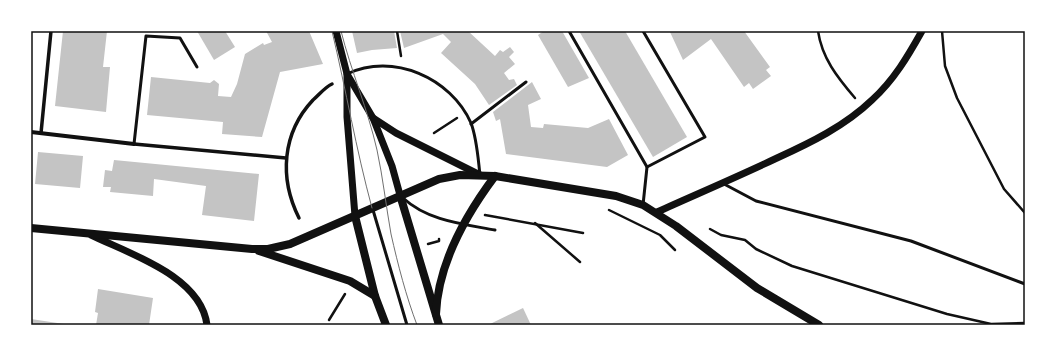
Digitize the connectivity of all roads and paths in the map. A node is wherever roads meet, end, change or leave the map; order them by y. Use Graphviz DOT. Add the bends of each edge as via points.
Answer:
graph roads {
  1 [pos="51,31"];
  2 [pos="336,31"];
  3 [pos="397,31"];
  4 [pos="569,31"];
  5 [pos="643,31"];
  6 [pos="818,31"];
  7 [pos="922,31"];
  8 [pos="942,31"];
  9 [pos="401,57"];
  10 [pos="197,66"];
  11 [pos="347,74"];
  12 [pos="526,82"];
  13 [pos="332,84"];
  14 [pos="856,99"];
  15 [pos="373,118"];
  16 [pos="471,124"];
  17 [pos="31,132"];
  18 [pos="41,133"];
  19 [pos="134,144"];
  20 [pos="286,158"];
  21 [pos="647,167"];
  22 [pos="480,175"];
  23 [pos="495,176"];
  24 [pos="723,183"];
  25 [pos="400,195"];
  26 [pos="643,205"];
  27 [pos="372,208"];
  28 [pos="608,209"];
  29 [pos="480,212"];
  30 [pos="657,212"];
  31 [pos="1025,213"];
  32 [pos="355,216"];
  33 [pos="299,218"];
  34 [pos="534,223"];
  35 [pos="464,224"];
  36 [pos="31,228"];
  37 [pos="710,229"];
  38 [pos="495,230"];
  39 [pos="583,233"];
  40 [pos="89,234"];
  41 [pos="252,249"];
  42 [pos="675,250"];
  43 [pos="580,262"];
  44 [pos="1025,284"];
  45 [pos="346,291"];
  46 [pos="375,296"];
  47 [pos="436,314"];
  48 [pos="329,320"];
  49 [pos="1025,323"];
  50 [pos="207,325"];
  51 [pos="386,325"];
  52 [pos="407,325"];
  53 [pos="439,325"];
  54 [pos="819,325"];
  1 -- 18 [label="street"];
  2 -- 11 [label="street"];
  3 -- 9 [label="path"];
  4 -- 21 [label="lane"];
  5 -- 21 [label="lane" via="705,137"];
  6 -- 14 [label="path" via="824,55 831,69"];
  7 -- 24 [label="street" via="896,74 853,116 793,151"];
  8 -- 31 [label="path" via="945,66 957,98 1004,189"];
  10 -- 19 [label="lane" via="180,38 146,36"];
  11 -- 15 [label="street"];
  11 -- 16 [label="lane" via="383,66 413,71 446,90"];
  11 -- 32 [label="street" via="347,117"];
  12 -- 16 [label="lane"];
  13 -- 20 [label="street" via="311,103 299,119 291,136"];
  15 -- 22 [label="street" via="396,133"];
  15 -- 25 [label="street" via="392,166"];
  16 -- 22 [label="lane"];
  17 -- 18 [label="street"];
  18 -- 19 [label="street"];
  19 -- 20 [label="street"];
  20 -- 33 [label="street" via="286,183"];
  21 -- 26 [label="lane"];
  22 -- 23 [label="main road"];
  22 -- 25 [label="main road" via="438,179"];
  23 -- 26 [label="main road" via="616,196"];
  23 -- 35 [label="main road"];
  24 -- 30 [label="street"];
  24 -- 44 [label="lane" via="756,200 911,241"];
  25 -- 27 [label="main road"];
  25 -- 35 [label="lane" via="424,212 446,221"];
  25 -- 47 [label="main road"];
  26 -- 30 [label="main road"];
  27 -- 32 [label="main road"];
  27 -- 52 [label="lane"];
  28 -- 42 [label="path" via="660,235"];
  29 -- 34 [label="path" via="482,215"];
  30 -- 54 [label="main road" via="752,284"];
  32 -- 41 [label="main road" via="290,244 268,249"];
  32 -- 46 [label="main road"];
  34 -- 39 [label="path"];
  34 -- 43 [label="path"];
  35 -- 38 [label="lane"];
  35 -- 47 [label="main road" via="442,276 437,294"];
  36 -- 40 [label="main road"];
  37 -- 49 [label="path" via="721,235 746,240 756,249 792,266 947,314 991,324"];
  40 -- 41 [label="main road"];
  40 -- 50 [label="street" via="164,270 189,288 202,308"];
  41 -- 46 [label="main road" via="350,281"];
  45 -- 48 [label="path"];
  46 -- 51 [label="main road"];
  47 -- 53 [label="main road"];
}
